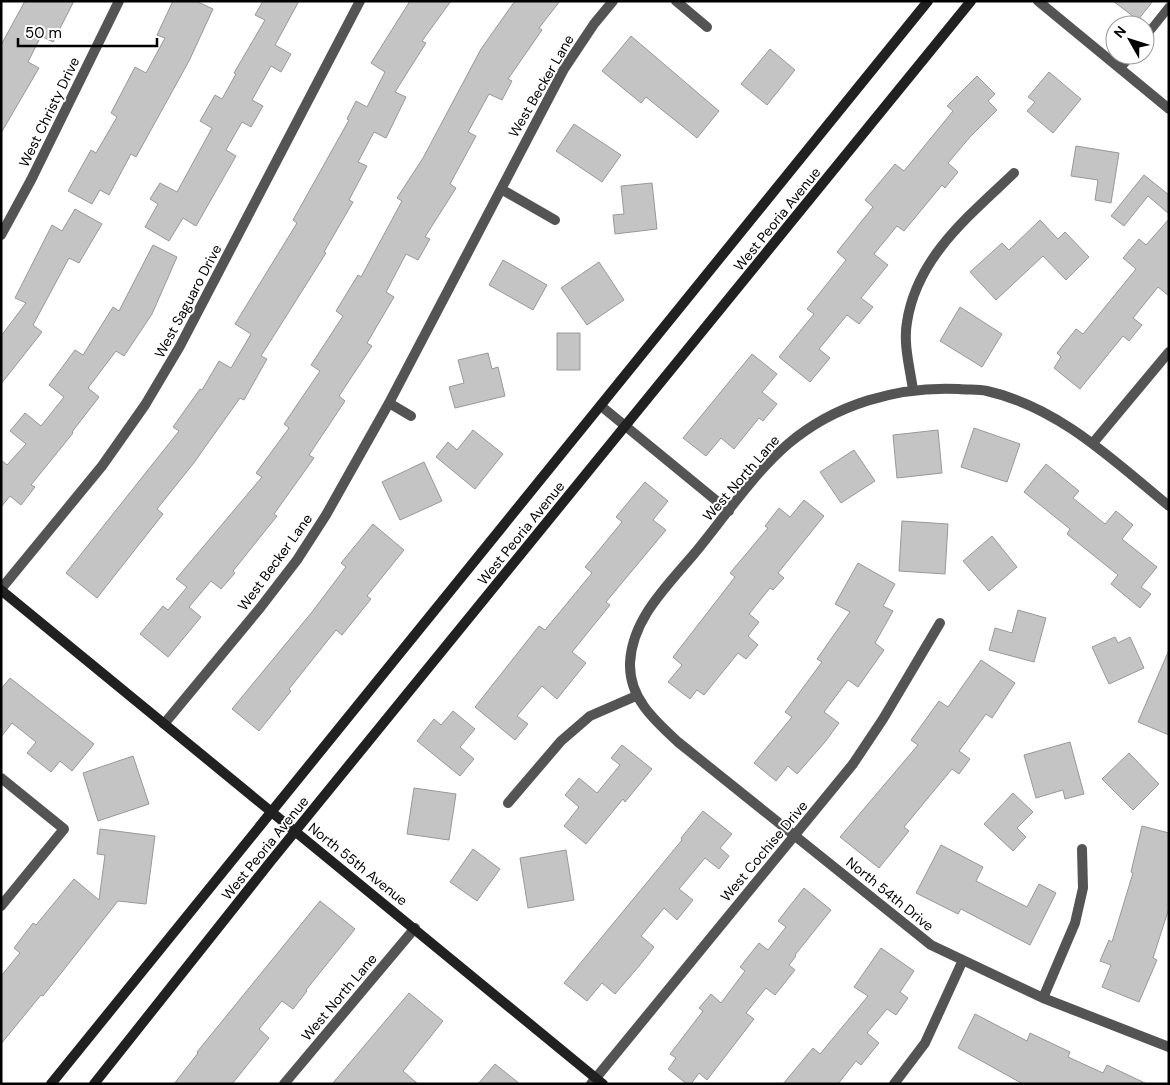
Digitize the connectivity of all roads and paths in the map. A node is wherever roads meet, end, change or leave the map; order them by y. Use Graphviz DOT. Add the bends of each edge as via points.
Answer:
graph roads {
  1 [pos="119,1"];
  2 [pos="360,1"];
  3 [pos="613,1"];
  4 [pos="676,1"];
  5 [pos="928,1"];
  6 [pos="970,1"];
  7 [pos="1038,1"];
  8 [pos="1169,7"];
  9 [pos="1155,24"];
  10 [pos="707,27"];
  11 [pos="1123,65"];
  12 [pos="1120,69"];
  13 [pos="1169,109"];
  14 [pos="1014,173"];
  15 [pos="501,189"];
  16 [pos="555,220"];
  17 [pos="1,235"];
  18 [pos="1169,352"];
  19 [pos="914,390"];
  20 [pos="389,403"];
  21 [pos="601,406"];
  22 [pos="411,416"];
  23 [pos="626,426"];
  24 [pos="1093,444"];
  25 [pos="1169,506"];
  26 [pos="728,512"];
  27 [pos="1,589"];
  28 [pos="940,623"];
  29 [pos="636,696"];
  30 [pos="164,724"];
  31 [pos="1,778"];
  32 [pos="508,803"];
  33 [pos="271,812"];
  34 [pos="296,831"];
  35 [pos="794,835"];
  36 [pos="1082,849"];
  37 [pos="1,906"];
  38 [pos="415,928"];
  39 [pos="963,960"];
  40 [pos="1042,998"];
  41 [pos="1169,1047"];
  42 [pos="596,1082"];
  43 [pos="51,1084"];
  44 [pos="94,1084"];
  45 [pos="284,1084"];
  46 [pos="894,1084"];
  1 -- 17 [label="street, West Christy Drive"];
  2 -- 27 [label="street, West Saguaro Drive" via="180,346 145,405 102,466"];
  3 -- 15 [label="street, West Becker Lane" via="564,70"];
  4 -- 10 [label="street"];
  5 -- 21 [label="main road, West Peoria Avenue"];
  6 -- 23 [label="main road, West Peoria Avenue"];
  7 -- 12 [label="street"];
  8 -- 9 [label="lane"];
  11 -- 12 [label="lane"];
  12 -- 13 [label="street"];
  14 -- 19 [label="street" via="958,227 928,262 915,292 907,323 907,354"];
  15 -- 16 [label="street"];
  15 -- 20 [label="street, West Becker Lane"];
  18 -- 24 [label="street"];
  19 -- 24 [label="street, West North Lane" via="986,391 1026,403"];
  19 -- 26 [label="street, West North Lane" via="863,401 828,418 788,444"];
  20 -- 22 [label="street"];
  20 -- 30 [label="street, West Becker Lane" via="355,467 297,560"];
  21 -- 23 [label="street"];
  21 -- 33 [label="main road, West Peoria Avenue"];
  23 -- 26 [label="street"];
  23 -- 34 [label="main road, West Peoria Avenue"];
  24 -- 25 [label="street, West North Lane"];
  26 -- 29 [label="street, West North Lane" via="646,613 634,638 630,664"];
  27 -- 30 [label="main road, North 55th Avenue"];
  28 -- 35 [label="street, West Cochise Drive" via="853,764"];
  29 -- 32 [label="street" via="590,716 561,741"];
  29 -- 35 [label="street, North 54th Drive" via="648,714 678,742"];
  30 -- 33 [label="main road, North 55th Avenue"];
  31 -- 37 [label="street" via="64,829"];
  33 -- 34 [label="main road, North 55th Avenue"];
  33 -- 43 [label="main road, West Peoria Avenue"];
  34 -- 38 [label="main road, North 55th Avenue"];
  34 -- 44 [label="main road, West Peoria Avenue"];
  35 -- 39 [label="street, North 54th Drive" via="931,945"];
  35 -- 42 [label="street, West Cochise Drive"];
  36 -- 40 [label="street" via="1083,888 1075,923"];
  38 -- 42 [label="main road, North 55th Avenue"];
  38 -- 45 [label="street, West North Lane"];
  39 -- 40 [label="street, North 54th Drive"];
  39 -- 46 [label="street" via="925,1043"];
  40 -- 41 [label="street, North 54th Drive"];
}
